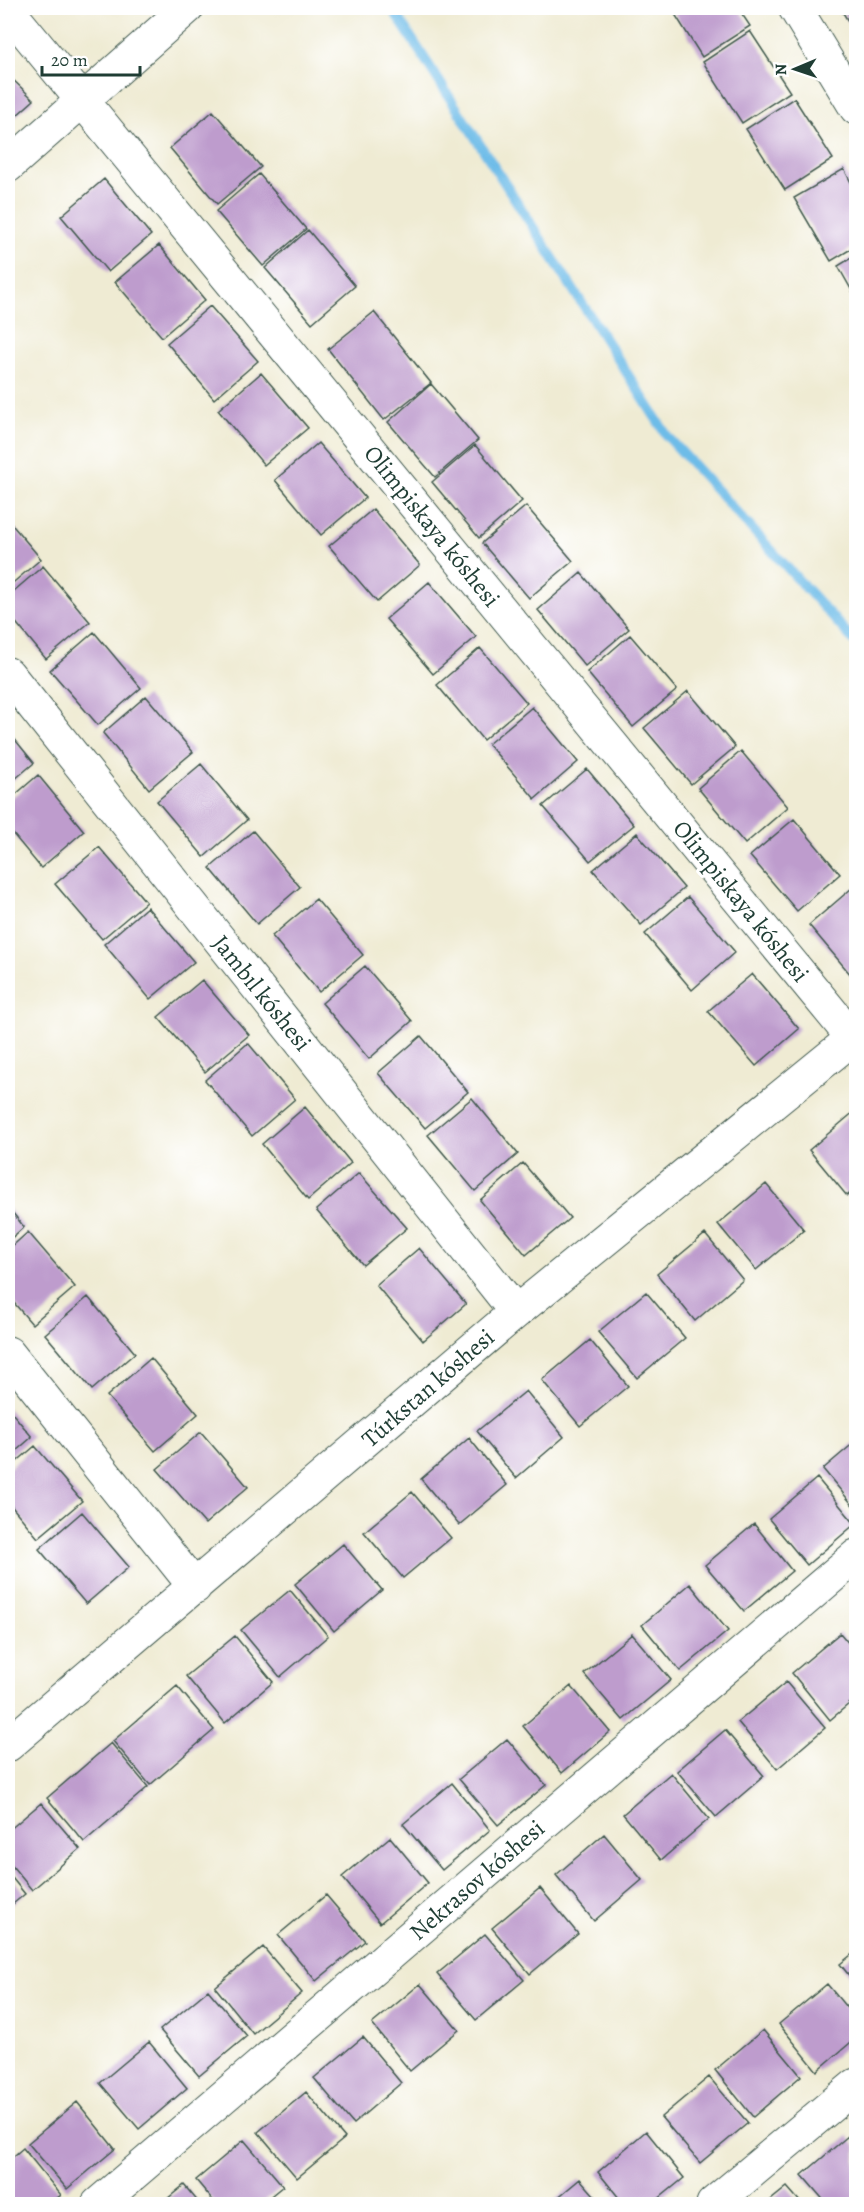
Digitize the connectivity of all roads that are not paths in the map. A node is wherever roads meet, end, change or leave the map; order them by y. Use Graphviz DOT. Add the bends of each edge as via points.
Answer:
graph roads {
  1 [pos="187,8"];
  2 [pos="795,8"];
  3 [pos="8,10"];
  4 [pos="83,100"];
  5 [pos="856,108"];
  6 [pos="8,166"];
  7 [pos="8,674"];
  8 [pos="855,1040"];
  9 [pos="516,1312"];
  10 [pos="8,1353"];
  11 [pos="856,1556"];
  12 [pos="195,1587"];
  13 [pos="8,1744"];
  14 [pos="856,2085"];
  15 [pos="98,2205"];
  16 [pos="713,2205"];
  1 -- 4 [label="street"];
  2 -- 5 [label="street"];
  3 -- 4 [label="street, Olimpiskaya kóshesi"];
  4 -- 6 [label="street"];
  4 -- 8 [label="street, Olimpiskaya kóshesi"];
  7 -- 9 [label="street, Jambıl kóshesi"];
  8 -- 9 [label="street, Túrkstan kóshesi"];
  9 -- 12 [label="street, Túrkstan kóshesi"];
  10 -- 12 [label="street"];
  11 -- 15 [label="street, Nekrasov kóshesi"];
  12 -- 13 [label="street, Túrkstan kóshesi"];
  14 -- 16 [label="street"];
}
